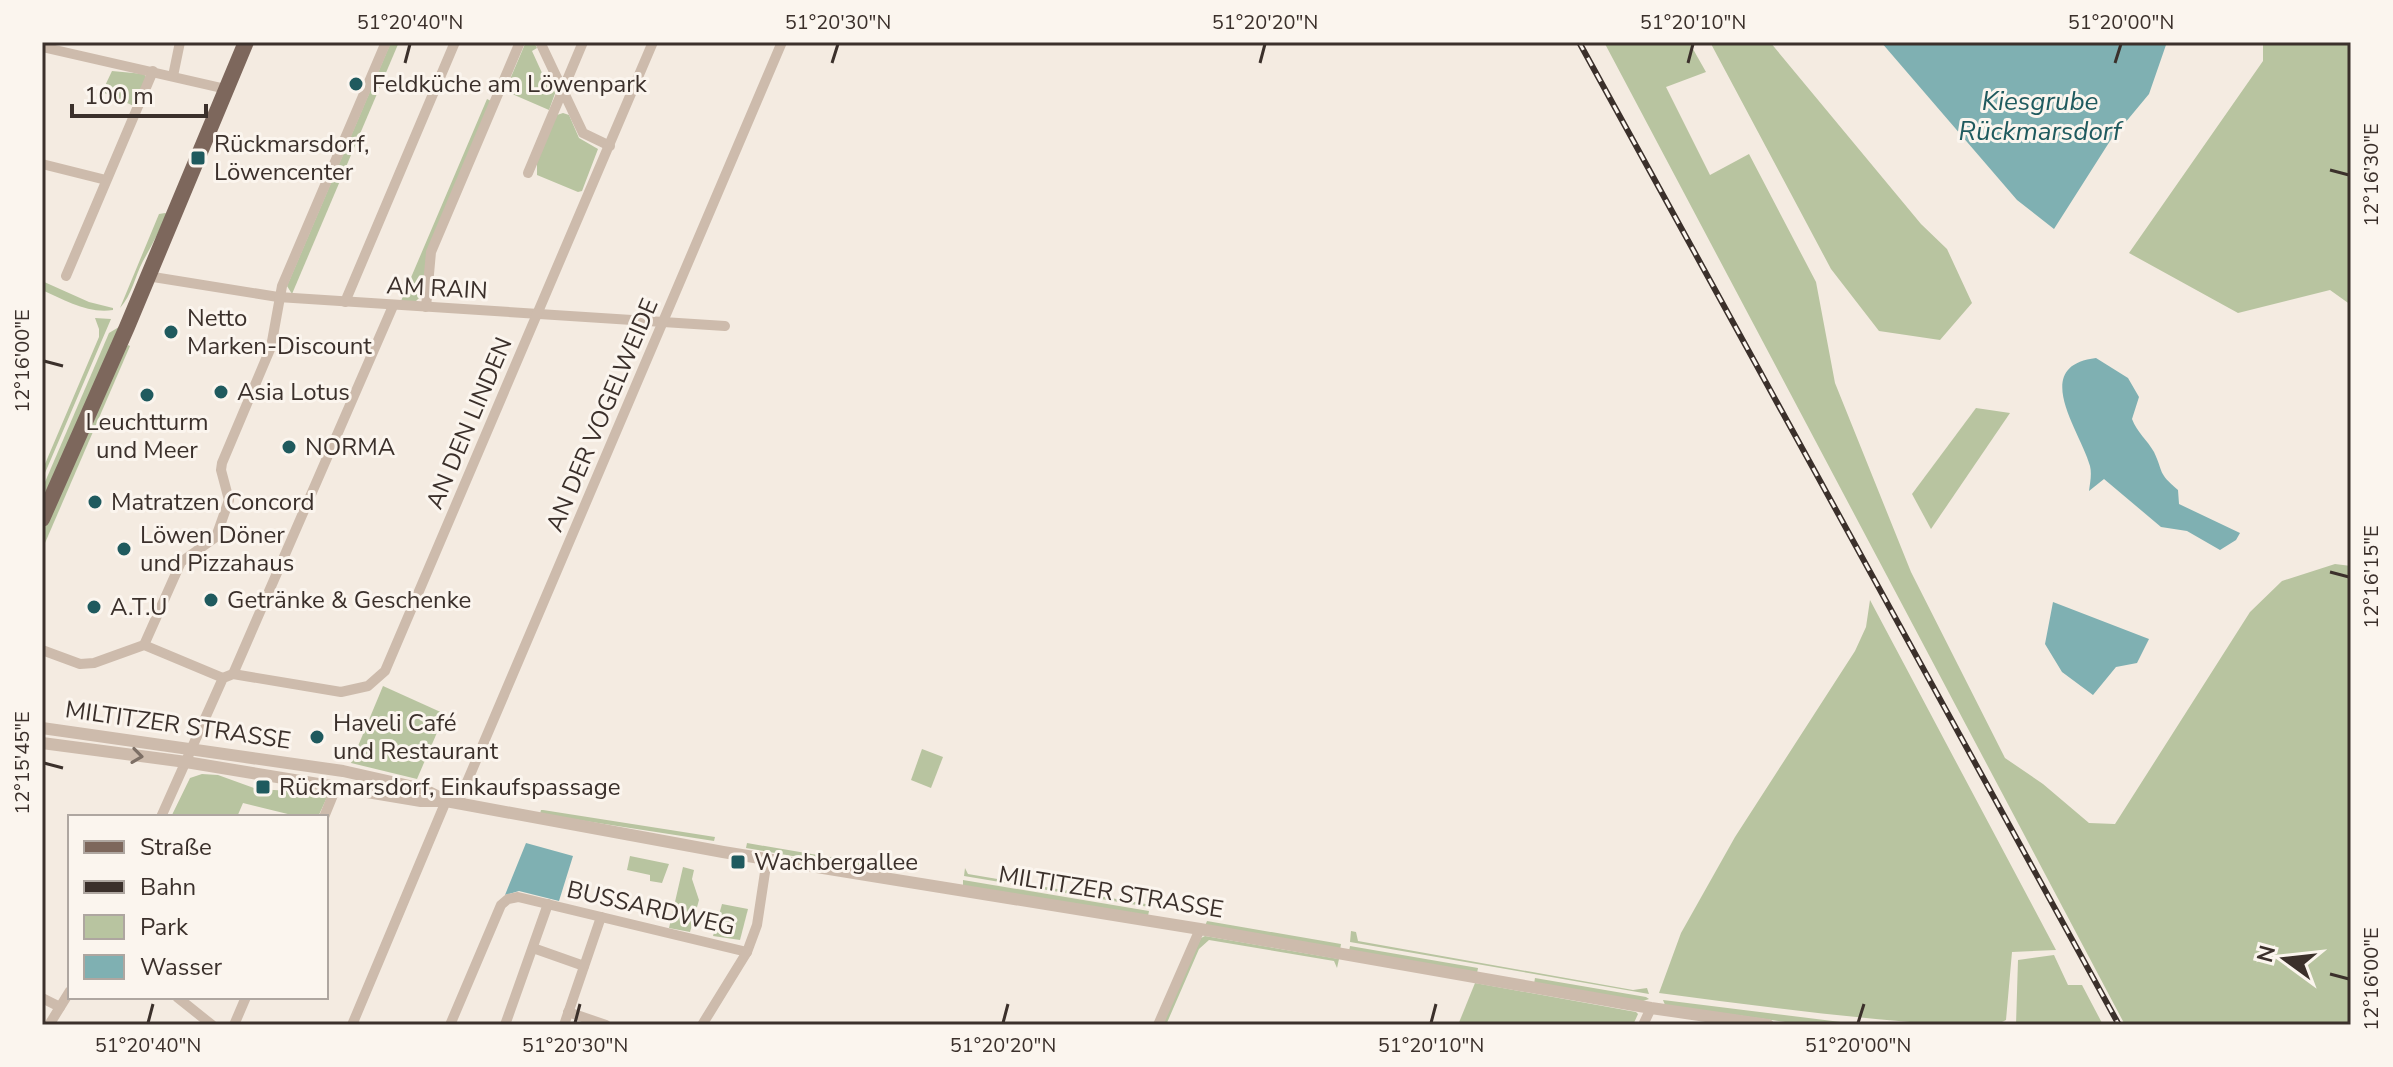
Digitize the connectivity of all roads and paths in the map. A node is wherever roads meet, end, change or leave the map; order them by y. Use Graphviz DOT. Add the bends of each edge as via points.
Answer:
graph roads {
  1 [pos="180,42"];
  2 [pos="246,42"];
  3 [pos="386,42"];
  4 [pos="455,42"];
  5 [pos="520,42"];
  6 [pos="540,42"];
  7 [pos="583,42"];
  8 [pos="653,42"];
  9 [pos="782,42"];
  10 [pos="57,46"];
  11 [pos="42,47"];
  12 [pos="153,71"];
  13 [pos="173,76"];
  14 [pos="226,89"];
  15 [pos="563,90"];
  16 [pos="610,146"];
  17 [pos="42,164"];
  18 [pos="528,173"];
  19 [pos="106,180"];
  20 [pos="66,276"];
  21 [pos="147,276"];
  22 [pos="278,297"];
  23 [pos="345,302"];
  24 [pos="393,306"];
  25 [pos="426,307"];
  26 [pos="537,314"];
  27 [pos="663,323"];
  28 [pos="725,326"];
  29 [pos="42,519"];
  30 [pos="144,645"];
  31 [pos="42,650"];
  32 [pos="228,676"];
  33 [pos="42,728"];
  34 [pos="42,743"];
  35 [pos="192,749"];
  36 [pos="186,762"];
  37 [pos="333,795"];
  38 [pos="452,802"];
  39 [pos="162,815"];
  40 [pos="325,815"];
  41 [pos="767,859"];
  42 [pos="548,904"];
  43 [pos="601,917"];
  44 [pos="1200,929"];
  45 [pos="533,948"];
  46 [pos="747,952"];
  47 [pos="584,966"];
  48 [pos="68,994"];
  49 [pos="42,998"];
  50 [pos="180,999"];
  51 [pos="245,999"];
  52 [pos="60,1007"];
  53 [pos="1651,1008"];
  54 [pos="568,1012"];
  55 [pos="49,1025"];
  56 [pos="212,1025"];
  57 [pos="234,1025"];
  58 [pos="352,1025"];
  59 [pos="450,1025"];
  60 [pos="505,1025"];
  61 [pos="564,1025"];
  62 [pos="606,1025"];
  63 [pos="702,1025"];
  64 [pos="1158,1025"];
  65 [pos="1643,1025"];
  66 [pos="1768,1025"];
  1 -- 13 [label="street"];
  2 -- 14 [label="main road"];
  3 -- 22 [label="street"];
  4 -- 23 [label="street"];
  5 -- 25 [label="street" via="431,252"];
  6 -- 15 [label="street"];
  7 -- 15 [label="street"];
  8 -- 16 [label="street, AN DEN LINDEN"];
  9 -- 27 [label="street, AN DER VOGELWEIDE"];
  10 -- 11 [label="street"];
  10 -- 12 [label="street"];
  12 -- 13 [label="street"];
  12 -- 19 [label="street"];
  13 -- 14 [label="street"];
  14 -- 21 [label="main road"];
  15 -- 16 [label="street" via="583,133"];
  15 -- 18 [label="street"];
  16 -- 26 [label="street, AN DEN LINDEN"];
  17 -- 19 [label="street"];
  19 -- 20 [label="street"];
  21 -- 22 [label="street, AM RAIN"];
  21 -- 29 [label="main road"];
  22 -- 23 [label="street, AM RAIN"];
  22 -- 30 [label="street" via="271,347 222,463 228,505 213,541 181,562"];
  23 -- 24 [label="street, AM RAIN"];
  24 -- 25 [label="street, AM RAIN"];
  24 -- 32 [label="street"];
  25 -- 26 [label="street, AM RAIN"];
  26 -- 27 [label="street, AM RAIN"];
  26 -- 32 [label="street, AN DEN LINDEN" via="380,677 368,686 341,692"];
  27 -- 28 [label="street, AM RAIN"];
  27 -- 38 [label="street, AN DER VOGELWEIDE"];
  30 -- 31 [label="street" via="80,664"];
  30 -- 32 [label="street, AN DEN LINDEN"];
  32 -- 35 [label="street"];
  33 -- 35 [label="street, MILTITZER STRASSE"];
  34 -- 36 [label="street, MILTITZER STRASSE, one-way"];
  35 -- 36 [label="street"];
  35 -- 38 [label="street, MILTITZER STRASSE" via="369,776"];
  36 -- 38 [label="street, MILTITZER STRASSE"];
  36 -- 39 [label="street"];
  37 -- 40 [label="street"];
  38 -- 41 [label="street, MILTITZER STRASSE"];
  38 -- 58 [label="street, AN DER VOGELWEIDE"];
  41 -- 44 [label="street, MILTITZER STRASSE"];
  41 -- 46 [label="street, BUSSARDWEG" via="757,925"];
  42 -- 43 [label="street, BUSSARDWEG"];
  42 -- 45 [label="street"];
  42 -- 59 [label="street, BUSSARDWEG" via="518,897 501,905"];
  43 -- 46 [label="street, BUSSARDWEG"];
  43 -- 47 [label="street"];
  44 -- 53 [label="street, MILTITZER STRASSE"];
  44 -- 64 [label="street"];
  45 -- 47 [label="street"];
  45 -- 60 [label="street"];
  46 -- 63 [label="street"];
  47 -- 54 [label="street"];
  48 -- 52 [label="street"];
  49 -- 52 [label="street"];
  50 -- 56 [label="street"];
  51 -- 57 [label="street"];
  52 -- 55 [label="street"];
  53 -- 65 [label="street"];
  53 -- 66 [label="street, MILTITZER STRASSE"];
  54 -- 61 [label="street"];
  54 -- 62 [label="street"];
}
